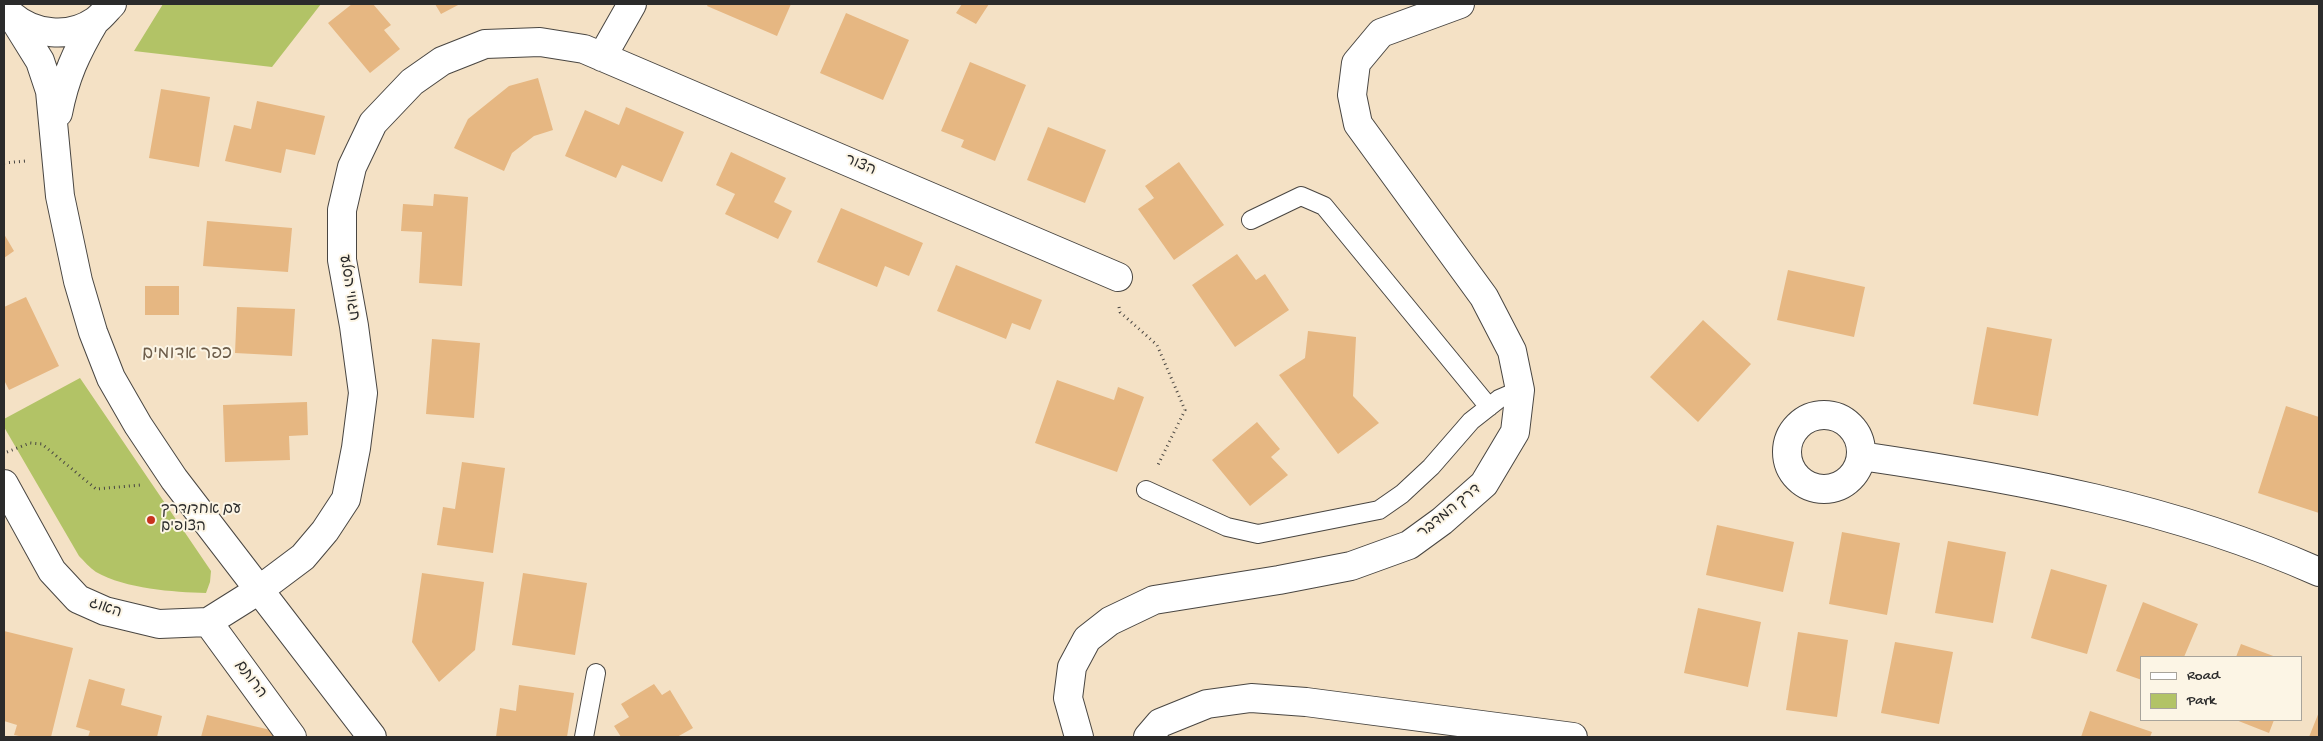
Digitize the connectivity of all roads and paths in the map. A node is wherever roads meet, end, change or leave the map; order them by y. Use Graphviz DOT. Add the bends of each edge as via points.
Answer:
graph roads {
  1 [pos="632,4"];
  2 [pos="1460,4"];
  3 [pos="8,11"];
  4 [pos="104,12"];
  5 [pos="602,56"];
  6 [pos="54,137"];
  7 [pos="1251,220"];
  8 [pos="1118,277"];
  9 [pos="1520,390"];
  10 [pos="1489,407"];
  11 [pos="4,453"];
  12 [pos="1861,456"];
  13 [pos="174,479"];
  14 [pos="4,484"];
  15 [pos="1146,490"];
  16 [pos="2319,572"];
  17 [pos="259,590"];
  18 [pos="208,622"];
  19 [pos="596,673"];
  20 [pos="292,737"];
  21 [pos="372,737"];
  22 [pos="584,737"];
  23 [pos="1079,737"];
  24 [pos="1148,737"];
  25 [pos="1574,737"];
  1 -- 5 [label="street"];
  2 -- 9 [label="street, דרך המדבר" via="1381,33 1356,64 1352,95 1358,124 1484,297 1512,351"];
  3 -- 4 [label="street" via="32,29 51,33 74,30"];
  3 -- 6 [label="street" via="42,67 50,91"];
  4 -- 6 [label="street" via="76,53 64,83"];
  5 -- 8 [label="street, הצור"];
  5 -- 17 [label="street, חגווי הסלע" via="584,49 540,42 485,44 442,61 412,82 373,123 352,167 342,210 342,260 362,393 346,499 303,557"];
  6 -- 13 [label="street" via="60,196 93,332 111,378"];
  7 -- 10 [label="lane" via="1300,196 1324,206"];
  8 -- 15 [label="path" via="1120,312 1157,344 1185,410"];
  9 -- 10 [label="lane"];
  9 -- 23 [label="street, דרך המדבר" via="1515,432 1484,484 1409,545 1351,566 1154,600 1110,621 1087,639 1072,667 1068,698"];
  10 -- 15 [label="lane" via="1452,439 1431,467 1379,510 1258,534 1227,527"];
  11 -- 13 [label="path" via="30,443 42,444 96,490"];
  12 -- 16 [label="street" via="2032,484 2129,506 2193,524"];
  13 -- 17 [label="street"];
  14 -- 18 [label="street, האוג" via="52,571 78,599 105,611 159,624"];
  17 -- 18 [label="street, האוג"];
  17 -- 21 [label="street"];
  18 -- 20 [label="street, הרותם"];
  19 -- 22 [label="lane"];
  24 -- 25 [label="street" via="1160,723 1207,704 1251,698 1306,702"];
}
